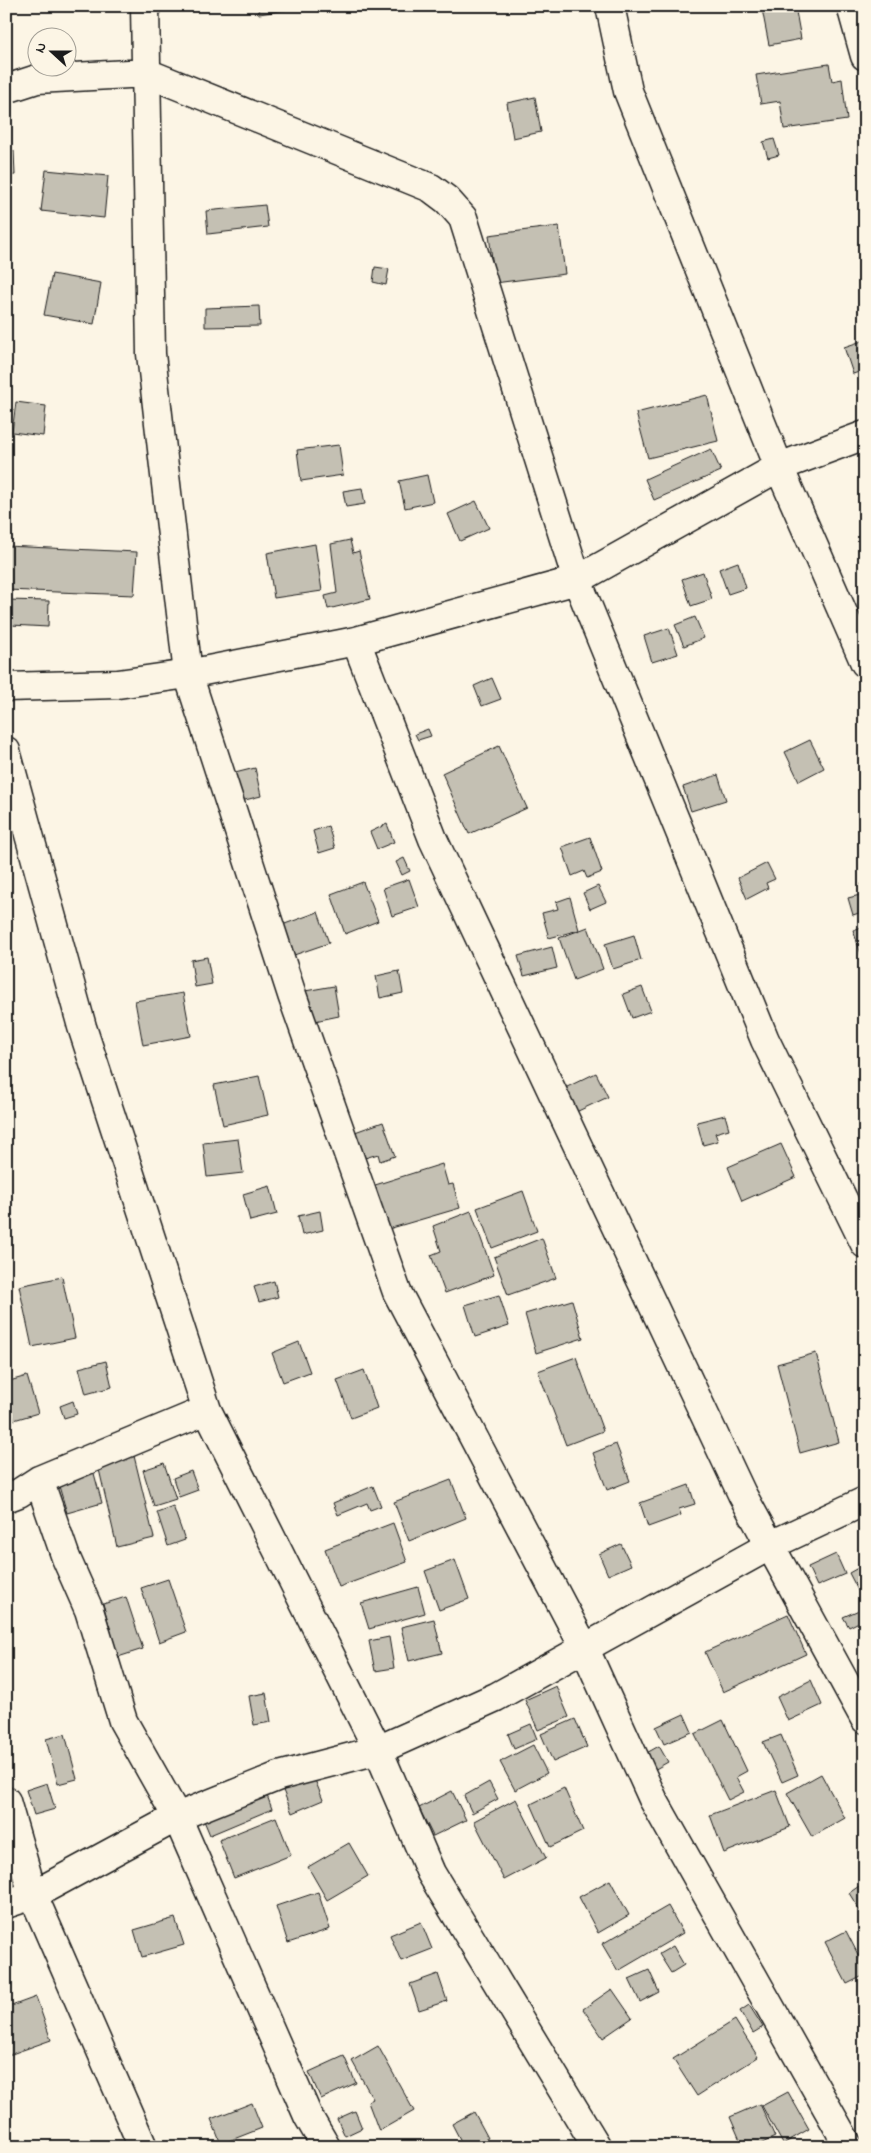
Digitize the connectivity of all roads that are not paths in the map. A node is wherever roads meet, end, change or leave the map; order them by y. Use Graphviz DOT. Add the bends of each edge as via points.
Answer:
graph roads {
  1 [pos="146,6"];
  2 [pos="610,6"];
  3 [pos="851,6"];
  4 [pos="865,56"];
  5 [pos="147,73"];
  6 [pos="6,89"];
  7 [pos="865,436"];
  8 [pos="779,467"];
  9 [pos="577,580"];
  10 [pos="356,641"];
  11 [pos="865,664"];
  12 [pos="188,674"];
  13 [pos="6,687"];
  14 [pos="6,751"];
  15 [pos="865,1244"];
  16 [pos="207,1410"];
  17 [pos="39,1480"];
  18 [pos="6,1498"];
  19 [pos="865,1500"];
  20 [pos="769,1546"];
  21 [pos="584,1647"];
  22 [pos="865,1719"];
  23 [pos="378,1750"];
  24 [pos="6,1801"];
  25 [pos="177,1817"];
  26 [pos="33,1895"];
  27 [pos="6,1904"];
  28 [pos="143,2147"];
  29 [pos="326,2147"];
  30 [pos="597,2147"];
  31 [pos="849,2147"];
  1 -- 5 [label="street"];
  2 -- 8 [label="street" via="628,91"];
  3 -- 4 [label="street"];
  5 -- 6 [label="street" via="37,79"];
  5 -- 9 [label="street" via="431,188 464,218"];
  5 -- 12 [label="street" via="151,354"];
  7 -- 8 [label="street"];
  8 -- 9 [label="street"];
  8 -- 11 [label="street"];
  9 -- 10 [label="street"];
  9 -- 15 [label="street" via="764,1040"];
  10 -- 12 [label="street"];
  10 -- 20 [label="street" via="433,839"];
  12 -- 13 [label="street" via="118,684"];
  12 -- 21 [label="street" via="292,996 397,1292"];
  14 -- 16 [label="street" via="82,1027"];
  16 -- 17 [label="street"];
  16 -- 23 [label="street"];
  17 -- 18 [label="street"];
  17 -- 25 [label="street" via="66,1558 89,1610 123,1722"];
  19 -- 20 [label="street"];
  20 -- 21 [label="street"];
  20 -- 22 [label="street"];
  21 -- 23 [label="street" via="496,1696"];
  21 -- 31 [label="street" via="653,1799"];
  23 -- 25 [label="street" via="279,1776"];
  23 -- 30 [label="street" via="431,1873"];
  24 -- 26 [label="street"];
  25 -- 26 [label="street"];
  25 -- 29 [label="street" via="308,2116"];
  26 -- 27 [label="street"];
  26 -- 28 [label="street"];
}
